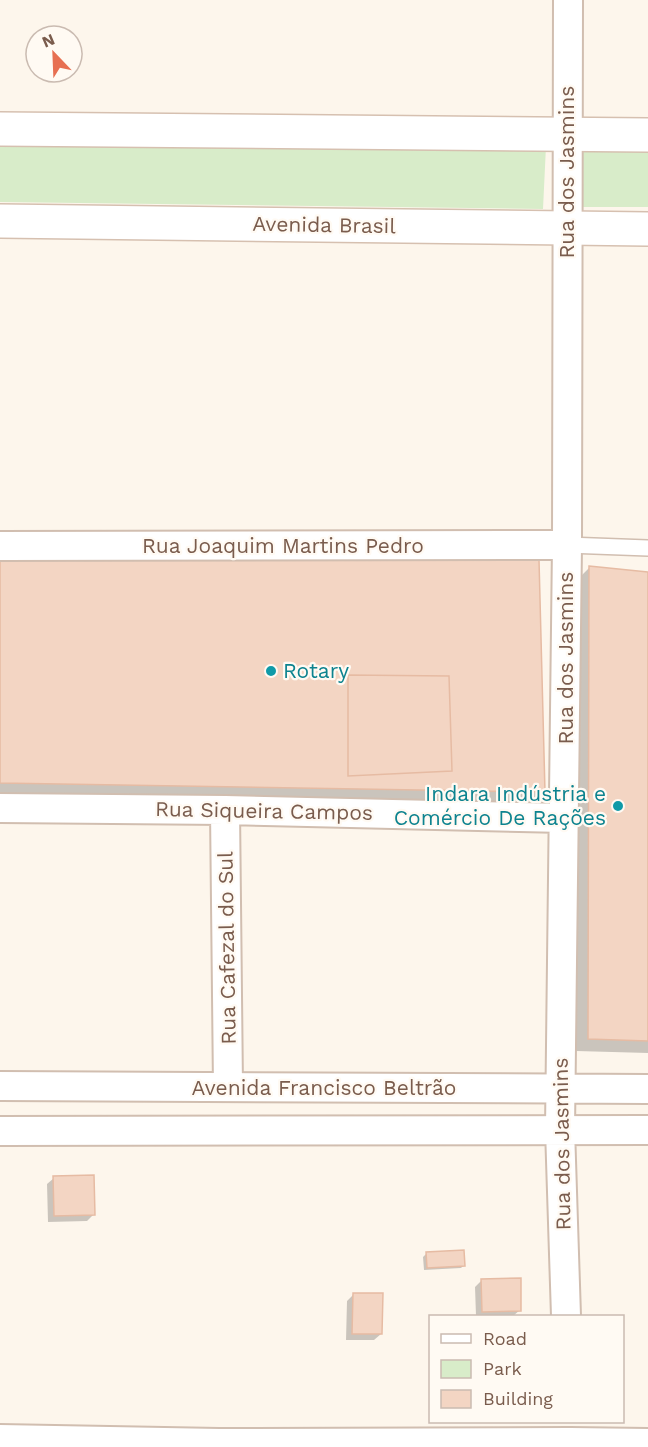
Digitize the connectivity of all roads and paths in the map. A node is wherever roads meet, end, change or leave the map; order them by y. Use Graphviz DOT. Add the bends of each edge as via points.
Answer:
graph roads {
  1 [pos="567,0"];
  2 [pos="0,129"];
  3 [pos="566,135"];
  4 [pos="648,135"];
  5 [pos="0,221"];
  6 [pos="567,228"];
  7 [pos="648,229"];
  8 [pos="0,546"];
  9 [pos="567,546"];
  10 [pos="648,548"];
  11 [pos="0,808"];
  12 [pos="225,810"];
  13 [pos="564,818"];
  14 [pos="0,1086"];
  15 [pos="228,1087"];
  16 [pos="648,1089"];
  17 [pos="561,1090"];
  18 [pos="560,1129"];
  19 [pos="648,1130"];
  20 [pos="0,1131"];
  21 [pos="566,1315"];
  22 [pos="569,1432"];
  23 [pos="0,1439"];
  24 [pos="648,1443"];
  25 [pos="219,1445"];
  1 -- 3 [label="street, Rua dos Jasmins"];
  2 -- 3 [label="main road"];
  3 -- 4 [label="main road"];
  3 -- 6 [label="street, Rua dos Jasmins"];
  5 -- 6 [label="main road, Avenida Brasil"];
  6 -- 7 [label="main road, Avenida Brasil"];
  6 -- 9 [label="street, Rua dos Jasmins"];
  8 -- 9 [label="street, Rua Joaquim Martins Pedro"];
  9 -- 10 [label="lane"];
  9 -- 13 [label="street, Rua dos Jasmins"];
  11 -- 12 [label="street, Rua Siqueira Campos"];
  12 -- 13 [label="street, Rua Siqueira Campos"];
  12 -- 15 [label="street, Rua Cafezal do Sul"];
  13 -- 17 [label="street, Rua dos Jasmins"];
  14 -- 15 [label="street, Avenida Francisco Beltrão"];
  15 -- 17 [label="street, Avenida Francisco Beltrão"];
  16 -- 17 [label="street, Avenida Francisco Beltrão"];
  17 -- 18 [label="street, Rua dos Jasmins"];
  18 -- 19 [label="street, Avenida Francisco Beltrão"];
  18 -- 20 [label="street, Avenida Francisco Beltrão"];
  18 -- 21 [label="street, Rua dos Jasmins"];
  22 -- 24 [label="street"];
  22 -- 25 [label="street"];
  23 -- 25 [label="street"];
}
